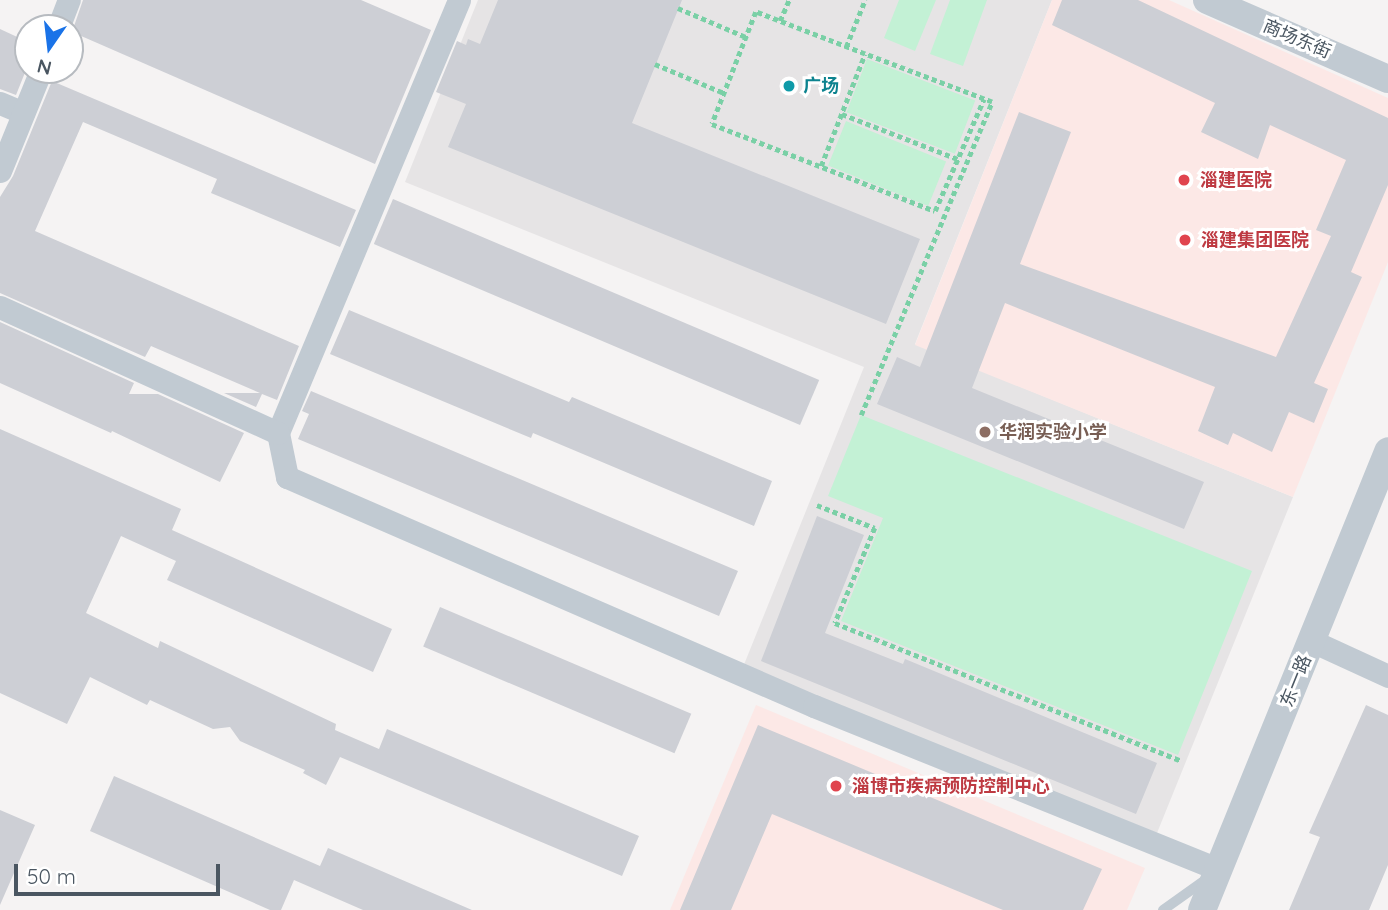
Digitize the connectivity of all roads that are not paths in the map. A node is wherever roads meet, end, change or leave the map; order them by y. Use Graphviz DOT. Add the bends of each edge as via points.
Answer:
graph roads {
  1 [pos="459,0"];
  2 [pos="1207,0"];
  3 [pos="1388,79"];
  4 [pos="35,84"];
  5 [pos="0,103"];
  6 [pos="23,113"];
  7 [pos="0,171"];
  8 [pos="0,307"];
  9 [pos="278,433"];
  10 [pos="1388,451"];
  11 [pos="1312,641"];
  12 [pos="1388,676"];
  13 [pos="1219,870"];
  14 [pos="1163,910"];
  15 [pos="1202,910"];
  1 -- 9 [label="street"];
  2 -- 3 [label="street, 商场东街"];
  4 -- 6 [label="street"];
  5 -- 6 [label="street"];
  6 -- 7 [label="street"];
  8 -- 9 [label="street"];
  9 -- 13 [label="street" via="287,477 814,706"];
  10 -- 11 [label="street, 东一路"];
  11 -- 12 [label="street"];
  11 -- 13 [label="street, 东一路"];
  13 -- 14 [label="lane"];
  13 -- 15 [label="street, 东一路"];
}
